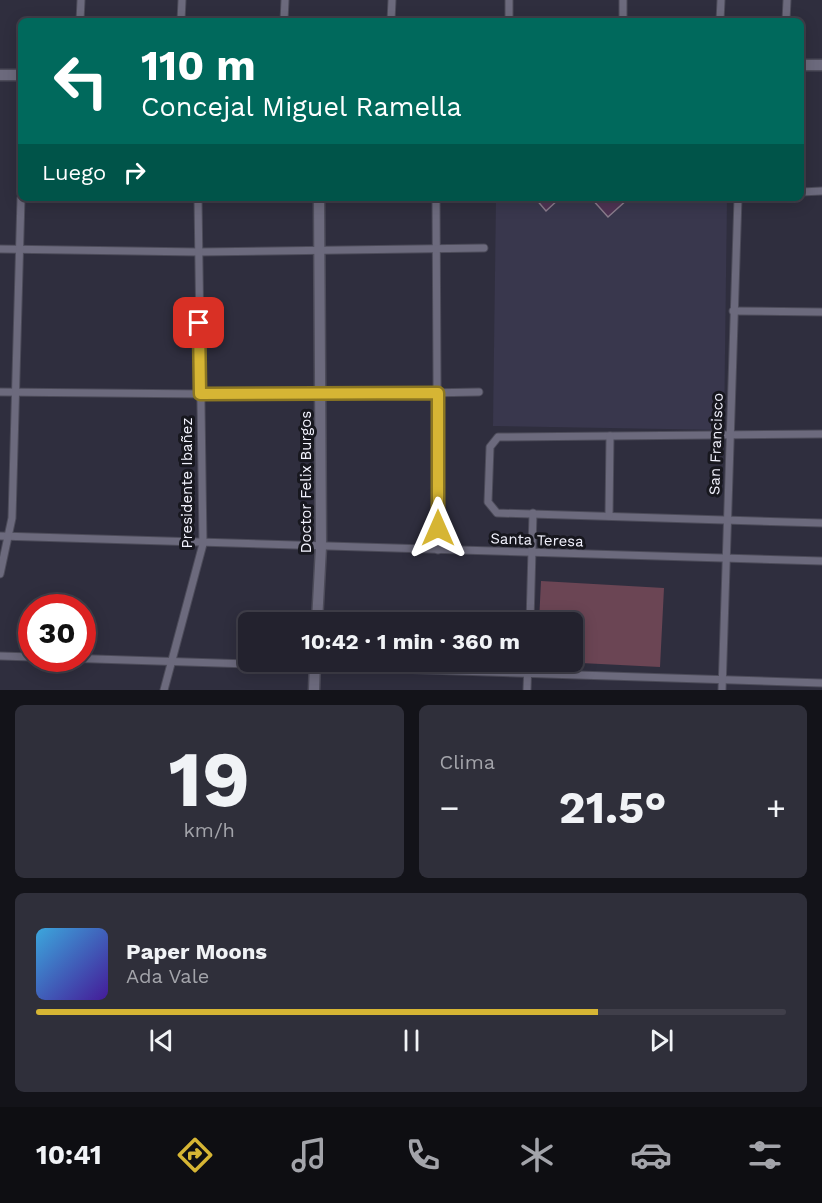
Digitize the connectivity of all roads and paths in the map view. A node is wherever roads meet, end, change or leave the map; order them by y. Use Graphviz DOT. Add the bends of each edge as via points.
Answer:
graph roads {
  1 [pos="81,0"];
  2 [pos="182,0"];
  3 [pos="285,0"];
  4 [pos="392,0"];
  5 [pos="509,0"];
  6 [pos="623,0"];
  7 [pos="721,0"];
  8 [pos="787,0"];
  9 [pos="80,18"];
  10 [pos="182,18"];
  11 [pos="284,18"];
  12 [pos="391,18"];
  13 [pos="509,18"];
  14 [pos="623,18"];
  15 [pos="720,18"];
  16 [pos="786,18"];
  17 [pos="804,65"];
  18 [pos="822,65"];
  19 [pos="0,75"];
  20 [pos="18,75"];
  21 [pos="822,191"];
  22 [pos="804,192"];
  23 [pos="21,201"];
  24 [pos="198,201"];
  25 [pos="319,201"];
  26 [pos="436,201"];
  27 [pos="738,201"];
  28 [pos="484,248"];
  29 [pos="0,249"];
  30 [pos="319,249"];
  31 [pos="20,250"];
  32 [pos="437,250"];
  33 [pos="198,252"];
  34 [pos="733,311"];
  35 [pos="822,312"];
  36 [pos="0,392"];
  37 [pos="14,392"];
  38 [pos="479,392"];
  39 [pos="438,393"];
  40 [pos="200,394"];
  41 [pos="321,395"];
  42 [pos="730,434"];
  43 [pos="822,434"];
  44 [pos="610,435"];
  45 [pos="534,513"];
  46 [pos="609,516"];
  47 [pos="727,518"];
  48 [pos="822,523"];
  49 [pos="0,536"];
  50 [pos="10,537"];
  51 [pos="203,544"];
  52 [pos="321,547"];
  53 [pos="438,550"];
  54 [pos="533,554"];
  55 [pos="726,559"];
  56 [pos="822,561"];
  57 [pos="0,574"];
  58 [pos="318,612"];
  59 [pos="530,612"];
  60 [pos="0,656"];
  61 [pos="18,657"];
  62 [pos="96,659"];
  63 [pos="171,662"];
  64 [pos="238,663"];
  65 [pos="315,672"];
  66 [pos="485,672"];
  67 [pos="528,674"];
  68 [pos="723,681"];
  69 [pos="822,683"];
  70 [pos="164,690"];
  71 [pos="314,690"];
  72 [pos="527,690"];
  73 [pos="722,690"];
  1 -- 9 [label="street"];
  2 -- 10 [label="street"];
  3 -- 11 [label="street"];
  4 -- 12 [label="street"];
  5 -- 13 [label="street"];
  6 -- 14 [label="street"];
  7 -- 15 [label="street"];
  8 -- 16 [label="street"];
  17 -- 18 [label="street"];
  19 -- 20 [label="street"];
  21 -- 22 [label="street"];
  23 -- 31 [label="street"];
  24 -- 33 [label="street, Presidente Ibañez"];
  25 -- 30 [label="street, Doctor Felix Burgos"];
  26 -- 32 [label="street"];
  27 -- 34 [label="street, San Francisco"];
  28 -- 32 [label="street"];
  29 -- 31 [label="street"];
  30 -- 32 [label="street"];
  30 -- 33 [label="street"];
  30 -- 41 [label="street, Doctor Felix Burgos"];
  31 -- 33 [label="street"];
  31 -- 37 [label="street"];
  32 -- 39 [label="street"];
  33 -- 40 [label="street, Presidente Ibañez"];
  34 -- 35 [label="street"];
  34 -- 42 [label="street, San Francisco"];
  36 -- 37 [label="street"];
  37 -- 40 [label="street"];
  37 -- 50 [label="street"];
  38 -- 39 [label="street"];
  39 -- 41 [label="street"];
  39 -- 53 [label="street"];
  40 -- 41 [label="street"];
  40 -- 51 [label="street, Presidente Ibañez"];
  41 -- 52 [label="street, Doctor Felix Burgos"];
  42 -- 43 [label="street"];
  42 -- 44 [label="street"];
  42 -- 47 [label="street, San Francisco"];
  44 -- 45 [label="street" via="503,436 493,440 489,447 488,502 497,513"];
  44 -- 46 [label="street"];
  45 -- 46 [label="street"];
  45 -- 54 [label="street"];
  46 -- 47 [label="street"];
  47 -- 48 [label="street"];
  47 -- 55 [label="street, San Francisco"];
  49 -- 50 [label="street, Santa Teresa"];
  50 -- 51 [label="street, Santa Teresa"];
  50 -- 57 [label="street"];
  51 -- 52 [label="street, Santa Teresa"];
  51 -- 63 [label="street, Presidente Ibañez"];
  52 -- 53 [label="street, Santa Teresa"];
  52 -- 58 [label="street, Doctor Felix Burgos"];
  53 -- 54 [label="street, Santa Teresa"];
  54 -- 55 [label="street, Santa Teresa"];
  54 -- 59 [label="street"];
  55 -- 56 [label="street, Santa Teresa"];
  55 -- 68 [label="street, San Francisco"];
  60 -- 61 [label="street"];
  62 -- 63 [label="street"];
  63 -- 64 [label="street"];
  63 -- 70 [label="street, Presidente Ibañez"];
  65 -- 71 [label="street"];
  66 -- 67 [label="street"];
  67 -- 68 [label="street"];
  67 -- 72 [label="street"];
  68 -- 69 [label="street"];
  68 -- 73 [label="street, San Francisco"];
}
